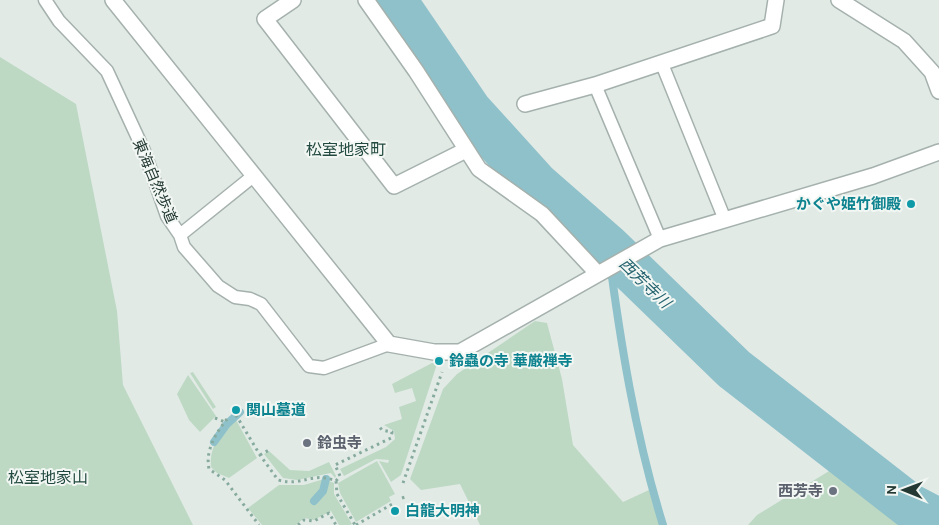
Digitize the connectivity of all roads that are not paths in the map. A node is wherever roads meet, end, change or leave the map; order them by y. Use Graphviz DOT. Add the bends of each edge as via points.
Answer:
graph roads {
  1 [pos="45,0"];
  2 [pos="113,0"];
  3 [pos="293,0"];
  4 [pos="366,0"];
  5 [pos="776,0"];
  6 [pos="839,0"];
  7 [pos="662,64"];
  8 [pos="595,85"];
  9 [pos="939,91"];
  10 [pos="525,104"];
  11 [pos="466,150"];
  12 [pos="939,152"];
  13 [pos="252,177"];
  14 [pos="725,220"];
  15 [pos="180,235"];
  16 [pos="660,238"];
  17 [pos="598,274"];
  18 [pos="389,344"];
  1 -- 15 [label="lane, 東海自然歩道" via="59,21 107,71 144,151 167,216"];
  2 -- 13 [label="street"];
  3 -- 11 [label="street" via="265,19 394,186"];
  4 -- 11 [label="street"];
  5 -- 7 [label="street" via="772,26"];
  6 -- 9 [label="street" via="904,41 932,72"];
  7 -- 8 [label="street"];
  7 -- 14 [label="lane"];
  8 -- 10 [label="street"];
  8 -- 16 [label="lane"];
  11 -- 17 [label="street" via="479,169 542,214"];
  12 -- 14 [label="street" via="873,176"];
  13 -- 15 [label="lane"];
  13 -- 18 [label="street"];
  14 -- 16 [label="street"];
  15 -- 18 [label="lane, 東海自然歩道" via="184,247 218,286 235,297 261,304 309,366 324,368"];
  16 -- 17 [label="street"];
  17 -- 18 [label="street" via="460,352 434,352"];
}
